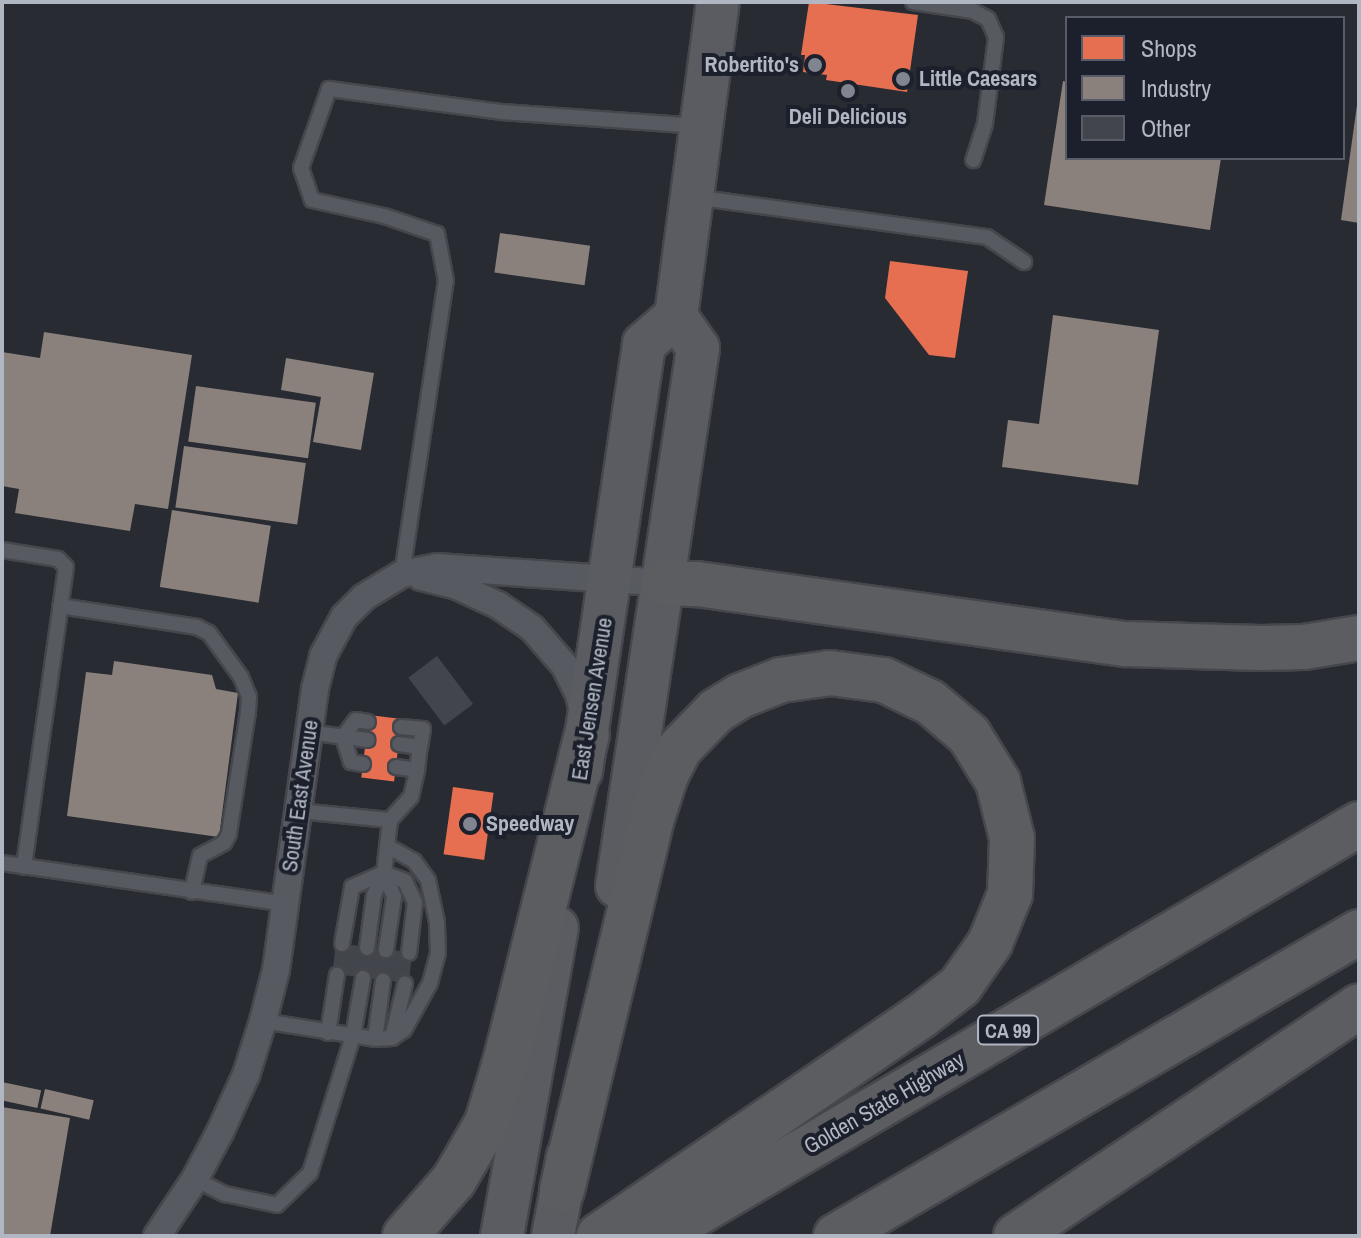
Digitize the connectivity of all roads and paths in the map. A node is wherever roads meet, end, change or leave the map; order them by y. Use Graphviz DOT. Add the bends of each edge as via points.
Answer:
graph roads {
  1 [pos="718,2"];
  2 [pos="913,2"];
  3 [pos="702,126"];
  4 [pos="973,160"];
  5 [pos="692,197"];
  6 [pos="1024,262"];
  7 [pos="676,316"];
  8 [pos="2,550"];
  9 [pos="402,574"];
  10 [pos="611,580"];
  11 [pos="664,583"];
  12 [pos="60,606"];
  13 [pos="1359,638"];
  14 [pos="368,722"];
  15 [pos="401,727"];
  16 [pos="308,732"];
  17 [pos="587,735"];
  18 [pos="343,737"];
  19 [pos="367,740"];
  20 [pos="399,744"];
  21 [pos="420,747"];
  22 [pos="363,764"];
  23 [pos="396,767"];
  24 [pos="417,770"];
  25 [pos="298,811"];
  26 [pos="390,820"];
  27 [pos="1359,824"];
  28 [pos="387,846"];
  29 [pos="2,863"];
  30 [pos="24,867"];
  31 [pos="384,873"];
  32 [pos="192,892"];
  33 [pos="285,904"];
  34 [pos="1359,932"];
  35 [pos="342,944"];
  36 [pos="367,948"];
  37 [pos="386,950"];
  38 [pos="409,953"];
  39 [pos="337,975"];
  40 [pos="363,978"];
  41 [pos="383,981"];
  42 [pos="405,984"];
  43 [pos="1359,1006"];
  44 [pos="263,1021"];
  45 [pos="328,1033"];
  46 [pos="353,1036"];
  47 [pos="392,1038"];
  48 [pos="375,1039"];
  49 [pos="195,1179"];
  50 [pos="562,1190"];
  51 [pos="649,1221"];
  52 [pos="157,1236"];
  53 [pos="405,1236"];
  54 [pos="502,1236"];
  55 [pos="553,1236"];
  56 [pos="599,1236"];
  57 [pos="836,1236"];
  58 [pos="1016,1236"];
  1 -- 3 [label="main road"];
  2 -- 4 [label="lane" via="973,11 988,19 996,37 985,124"];
  3 -- 5 [label="main road"];
  3 -- 9 [label="lane" via="502,112 329,89 301,168 312,200 437,234 446,281"];
  5 -- 6 [label="lane" via="987,237"];
  5 -- 7 [label="main road"];
  7 -- 10 [label="main road, East Jensen Avenue" via="644,344"];
  7 -- 11 [label="main road" via="698,348"];
  8 -- 12 [label="lane" via="63,562"];
  9 -- 10 [label="street, South East Avenue" via="437,567 481,568"];
  9 -- 16 [label="street, South East Avenue" via="364,597 334,633 323,656"];
  9 -- 17 [label="street" via="457,586 532,628 573,680"];
  10 -- 11 [label="street, South East Avenue"];
  10 -- 17 [label="main road, East Jensen Avenue"];
  11 -- 13 [label="highway" via="1126,644 1304,647"];
  11 -- 50 [label="main road" via="613,915"];
  12 -- 30 [label="lane"];
  12 -- 32 [label="lane" via="197,627 209,633 241,677 248,712 229,834 224,843 200,856"];
  14 -- 18 [label="lane" via="356,720"];
  15 -- 21 [label="lane" via="423,729"];
  16 -- 18 [label="lane"];
  16 -- 25 [label="street, South East Avenue"];
  17 -- 53 [label="highway" via="487,1123 454,1180"];
  17 -- 54 [label="main road, East Jensen Avenue"];
  18 -- 19 [label="lane"];
  18 -- 22 [label="lane" via="351,762"];
  20 -- 21 [label="lane"];
  21 -- 24 [label="lane"];
  23 -- 24 [label="lane"];
  24 -- 26 [label="lane" via="411,797"];
  25 -- 26 [label="lane"];
  25 -- 33 [label="street, South East Avenue"];
  26 -- 28 [label="lane"];
  27 -- 51 [label="highway, Golden State Highway / CA 99"];
  28 -- 31 [label="lane"];
  28 -- 47 [label="lane" via="414,861 428,880 438,953 418,1006 404,1030"];
  29 -- 30 [label="lane"];
  30 -- 32 [label="lane"];
  31 -- 35 [label="lane" via="352,887"];
  31 -- 36 [label="lane" via="374,895"];
  31 -- 37 [label="lane" via="394,897"];
  31 -- 38 [label="lane" via="405,881 415,902"];
  32 -- 33 [label="lane"];
  33 -- 44 [label="street, South East Avenue"];
  34 -- 57 [label="highway"];
  39 -- 45 [label="lane"];
  40 -- 46 [label="lane"];
  41 -- 48 [label="lane"];
  42 -- 47 [label="lane"];
  43 -- 58 [label="highway"];
  44 -- 45 [label="lane"];
  44 -- 49 [label="street, South East Avenue" via="246,1075"];
  45 -- 46 [label="lane"];
  46 -- 48 [label="lane"];
  46 -- 49 [label="lane" via="310,1173 277,1205 225,1194"];
  47 -- 48 [label="lane"];
  49 -- 52 [label="street, South East Avenue"];
  50 -- 51 [label="highway" via="653,815 679,749 716,711 781,680 830,673 884,680 930,702 969,735 998,782 1012,838 1010,894 990,943 960,986"];
  50 -- 55 [label="main road"];
  51 -- 56 [label="highway"];
}
